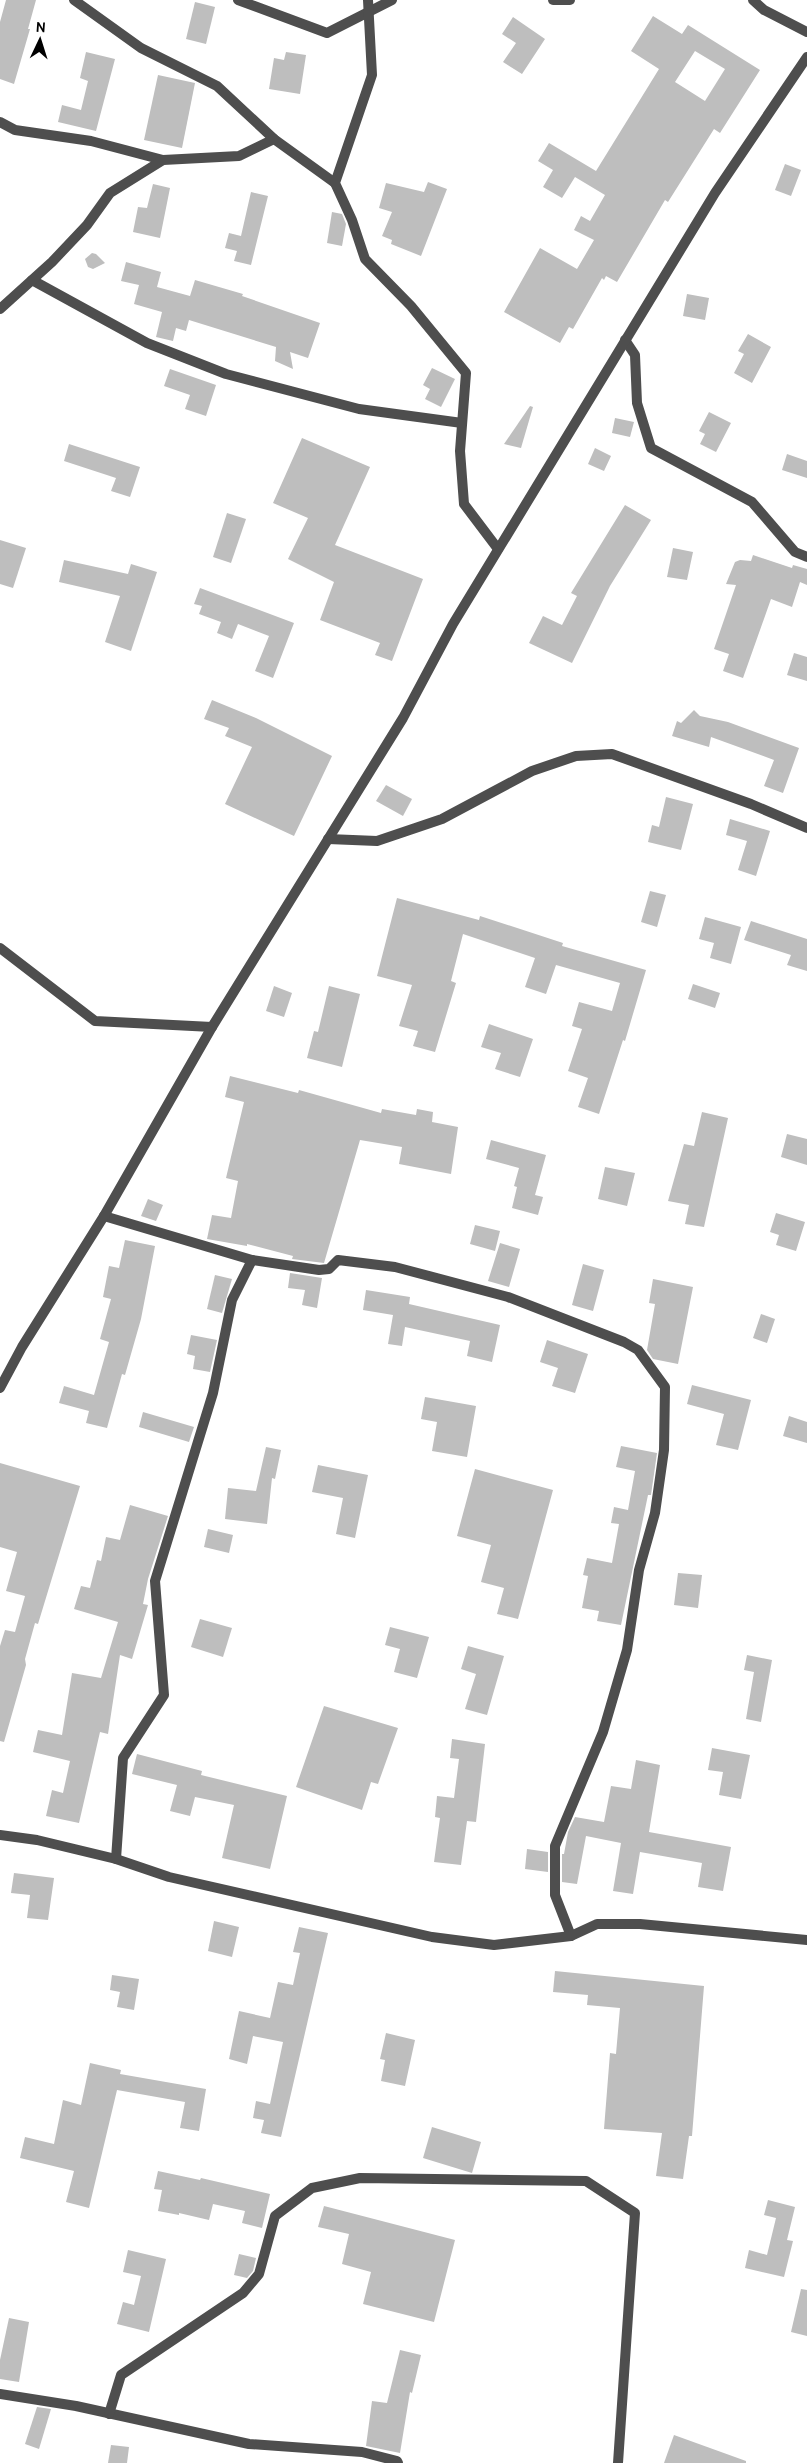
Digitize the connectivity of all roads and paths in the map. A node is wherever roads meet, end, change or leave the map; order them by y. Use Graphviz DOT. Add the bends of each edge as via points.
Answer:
graph roads {
  1 [pos="74,0"];
  2 [pos="238,0"];
  3 [pos="368,0"];
  4 [pos="392,0"];
  5 [pos="553,0"];
  6 [pos="570,0"];
  7 [pos="753,0"];
  8 [pos="369,12"];
  9 [pos="807,32"];
  10 [pos="807,57"];
  11 [pos="0,122"];
  12 [pos="274,139"];
  13 [pos="163,160"];
  14 [pos="335,183"];
  15 [pos="32,280"];
  16 [pos="0,309"];
  17 [pos="626,340"];
  18 [pos="462,423"];
  19 [pos="498,549"];
  20 [pos="807,557"];
  21 [pos="807,828"];
  22 [pos="328,839"];
  23 [pos="0,948"];
  24 [pos="212,1028"];
  25 [pos="104,1216"];
  26 [pos="252,1260"];
  27 [pos="0,1388"];
  28 [pos="0,1834"];
  29 [pos="116,1859"];
  30 [pos="571,1936"];
  31 [pos="807,1940"];
  32 [pos="0,2394"];
  33 [pos="109,2414"];
  34 [pos="398,2463"];
  35 [pos="618,2463"];
  1 -- 12 [label="street" via="142,48 217,86"];
  2 -- 8 [label="street" via="327,33"];
  3 -- 8 [label="street"];
  4 -- 8 [label="street"];
  5 -- 6 [label="street"];
  7 -- 9 [label="street" via="764,10"];
  8 -- 14 [label="street" via="372,76"];
  10 -- 17 [label="street" via="715,193"];
  11 -- 13 [label="street" via="15,130 91,141"];
  12 -- 13 [label="street" via="239,156"];
  12 -- 14 [label="street"];
  13 -- 15 [label="street" via="110,193 87,225"];
  14 -- 18 [label="street" via="365,260 411,306 466,373"];
  15 -- 16 [label="street"];
  15 -- 18 [label="street" via="147,343 226,374 359,409"];
  17 -- 19 [label="street"];
  17 -- 20 [label="street" via="635,355 637,403 650,448 752,502 795,552"];
  18 -- 19 [label="street" via="460,451 464,504"];
  19 -- 22 [label="street" via="452,624 403,718"];
  21 -- 22 [label="street" via="612,754 576,756 532,770 442,819 377,841"];
  22 -- 24 [label="street"];
  23 -- 24 [label="street" via="95,1021"];
  24 -- 25 [label="street"];
  25 -- 26 [label="street"];
  25 -- 27 [label="street"];
  26 -- 29 [label="street" via="232,1300 213,1393 155,1581 164,1695 123,1758"];
  26 -- 30 [label="street" via="319,1270 329,1269 338,1260 395,1267 508,1297 624,1342 638,1350 665,1386 664,1450 655,1514 639,1570 627,1650 603,1732 555,1846 555,1895"];
  28 -- 29 [label="street"];
  29 -- 30 [label="street" via="170,1876 432,1937 494,1946"];
  30 -- 31 [label="street" via="597,1924 640,1924"];
  32 -- 33 [label="street"];
  33 -- 34 [label="street" via="249,2444 362,2452"];
  33 -- 35 [label="street" via="121,2375 243,2293 259,2274 275,2216 312,2188 360,2178 586,2181 635,2213"];
}
